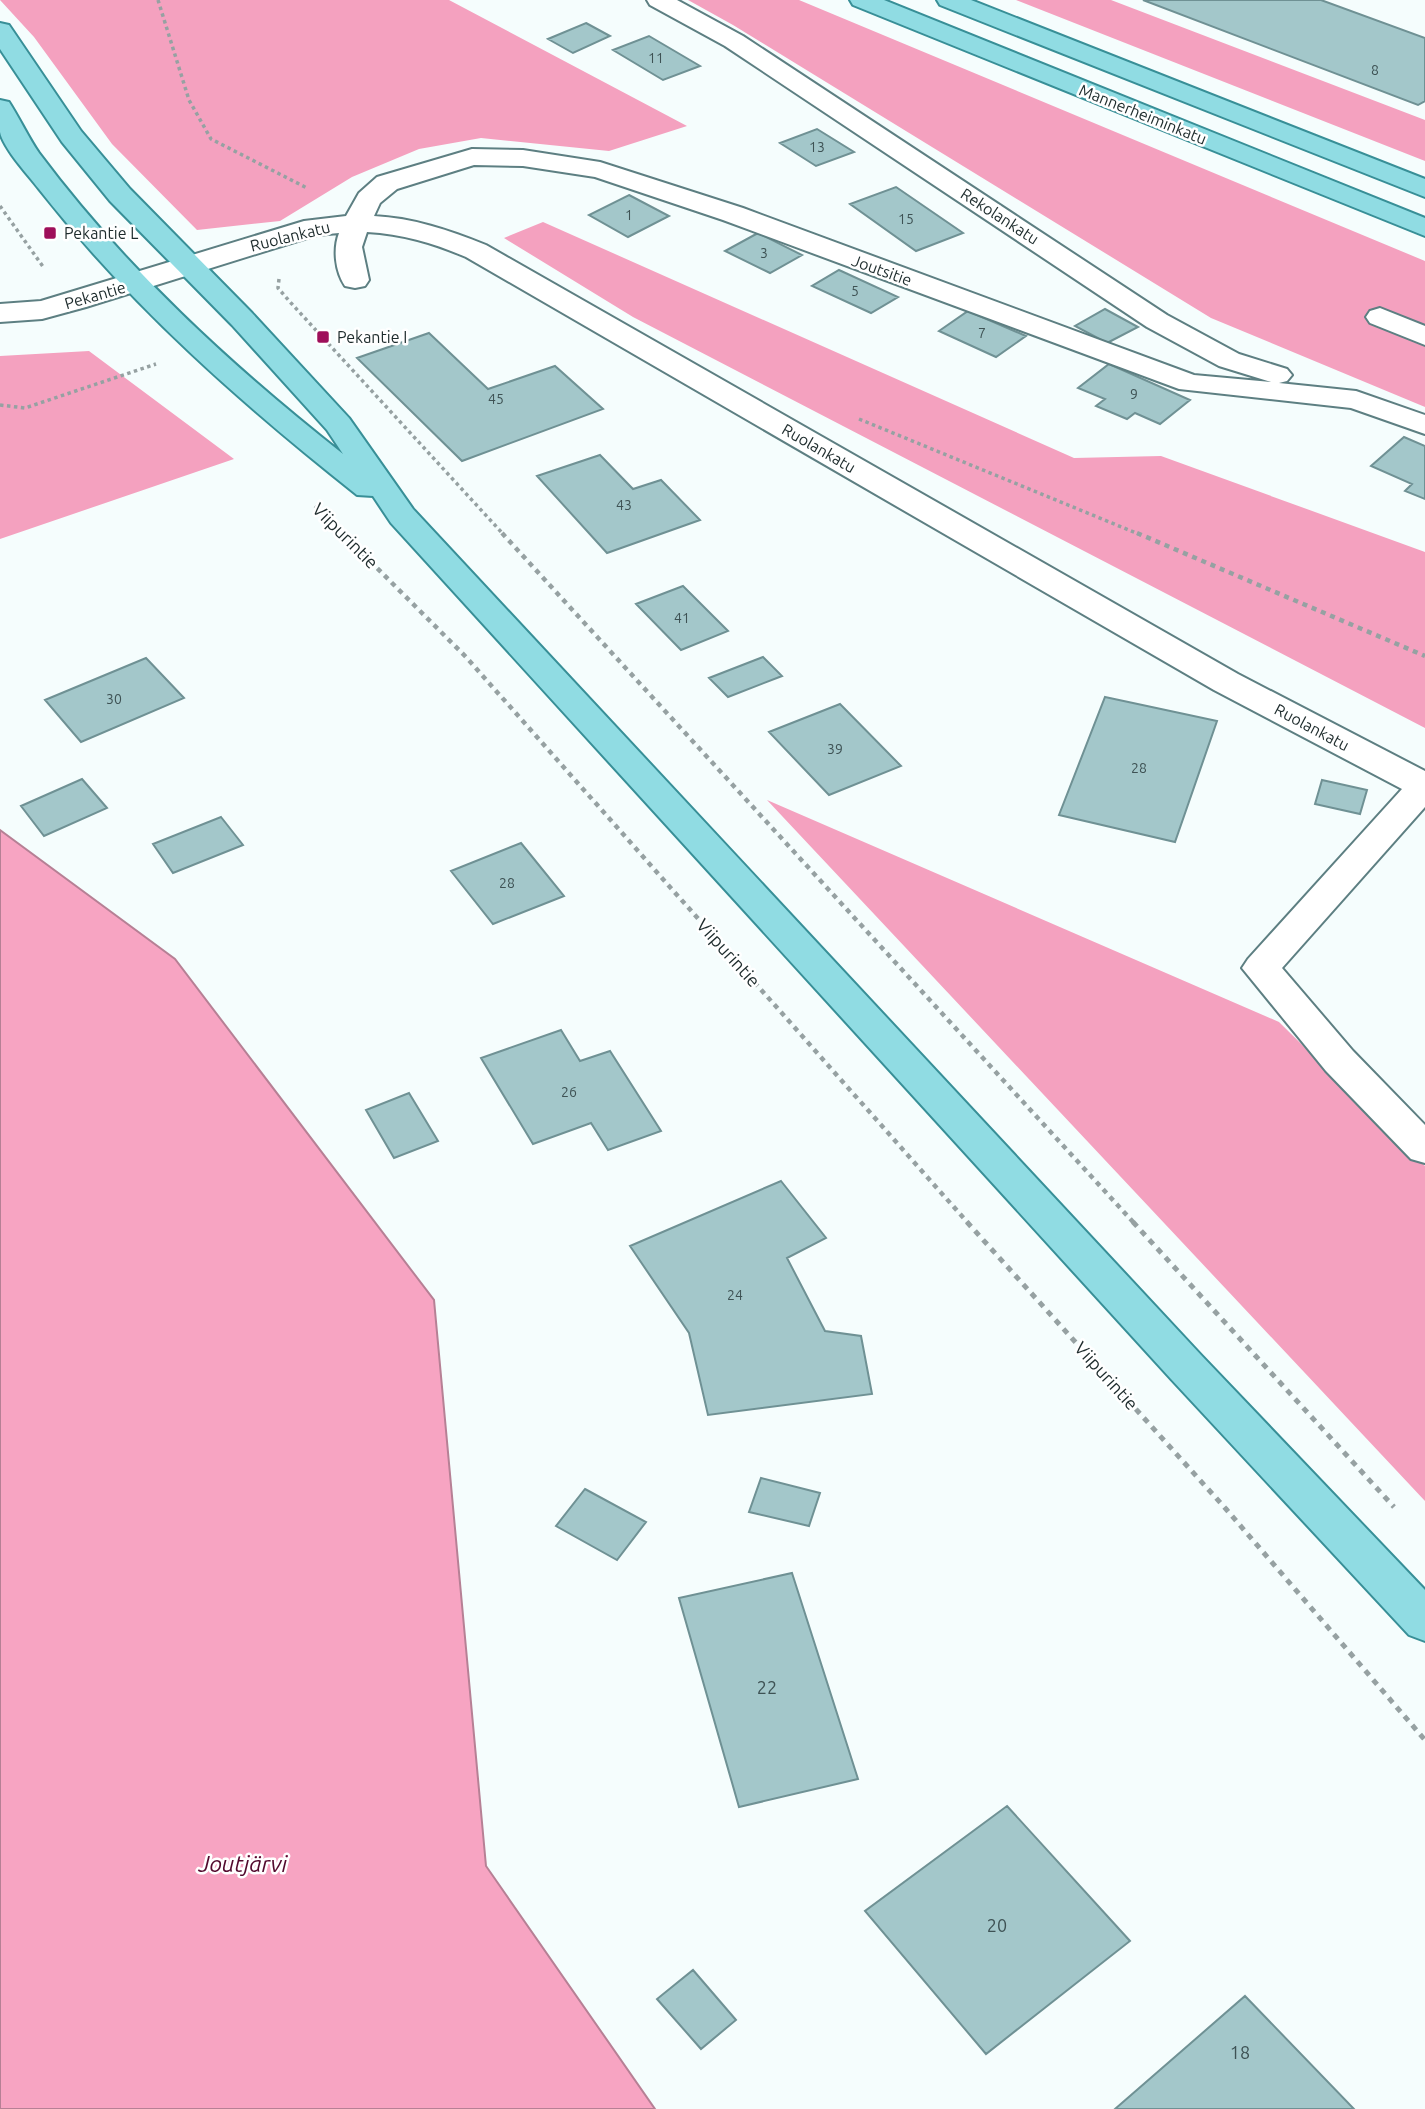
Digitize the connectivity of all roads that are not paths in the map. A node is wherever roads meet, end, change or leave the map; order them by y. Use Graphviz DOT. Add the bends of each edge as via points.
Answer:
graph roads {
  1 [pos="659,0"];
  2 [pos="862,0"];
  3 [pos="948,0"];
  4 [pos="0,30"];
  5 [pos="0,108"];
  6 [pos="1425,189"];
  7 [pos="1425,228"];
  8 [pos="350,231"];
  9 [pos="187,264"];
  10 [pos="355,280"];
  11 [pos="134,283"];
  12 [pos="0,313"];
  13 [pos="1380,317"];
  14 [pos="1425,336"];
  15 [pos="1356,400"];
  16 [pos="1425,425"];
  17 [pos="402,516"];
  18 [pos="1424,786"];
  19 [pos="1425,1148"];
  20 [pos="1425,1621"];
  1 -- 15 [label="street, Rekolankatu" via="746,49 1157,321 1229,360"];
  2 -- 7 [label="main road, Mannerheiminkatu"];
  3 -- 6 [label="main road, Mannerheiminkatu"];
  4 -- 9 [label="main road" via="71,136"];
  5 -- 11 [label="main road" via="25,153 90,236"];
  8 -- 9 [label="street, Ruolankatu" via="314,227"];
  8 -- 10 [label="street"];
  8 -- 15 [label="street, Joutsitie" via="369,199 387,183 472,157 523,158 600,170 733,214 1189,383"];
  8 -- 18 [label="street, Ruolankatu" via="394,225 438,235 476,251 1226,682"];
  9 -- 11 [label="street, Pekantie"];
  9 -- 17 [label="main road" via="338,424"];
  11 -- 12 [label="street, Pekantie" via="41,310"];
  11 -- 17 [label="main road" via="186,337 279,419"];
  13 -- 14 [label="street"];
  15 -- 16 [label="street, Joutsitie"];
  17 -- 20 [label="main road"];
  18 -- 19 [label="street" via="1261,968 1384,1110"];
}
